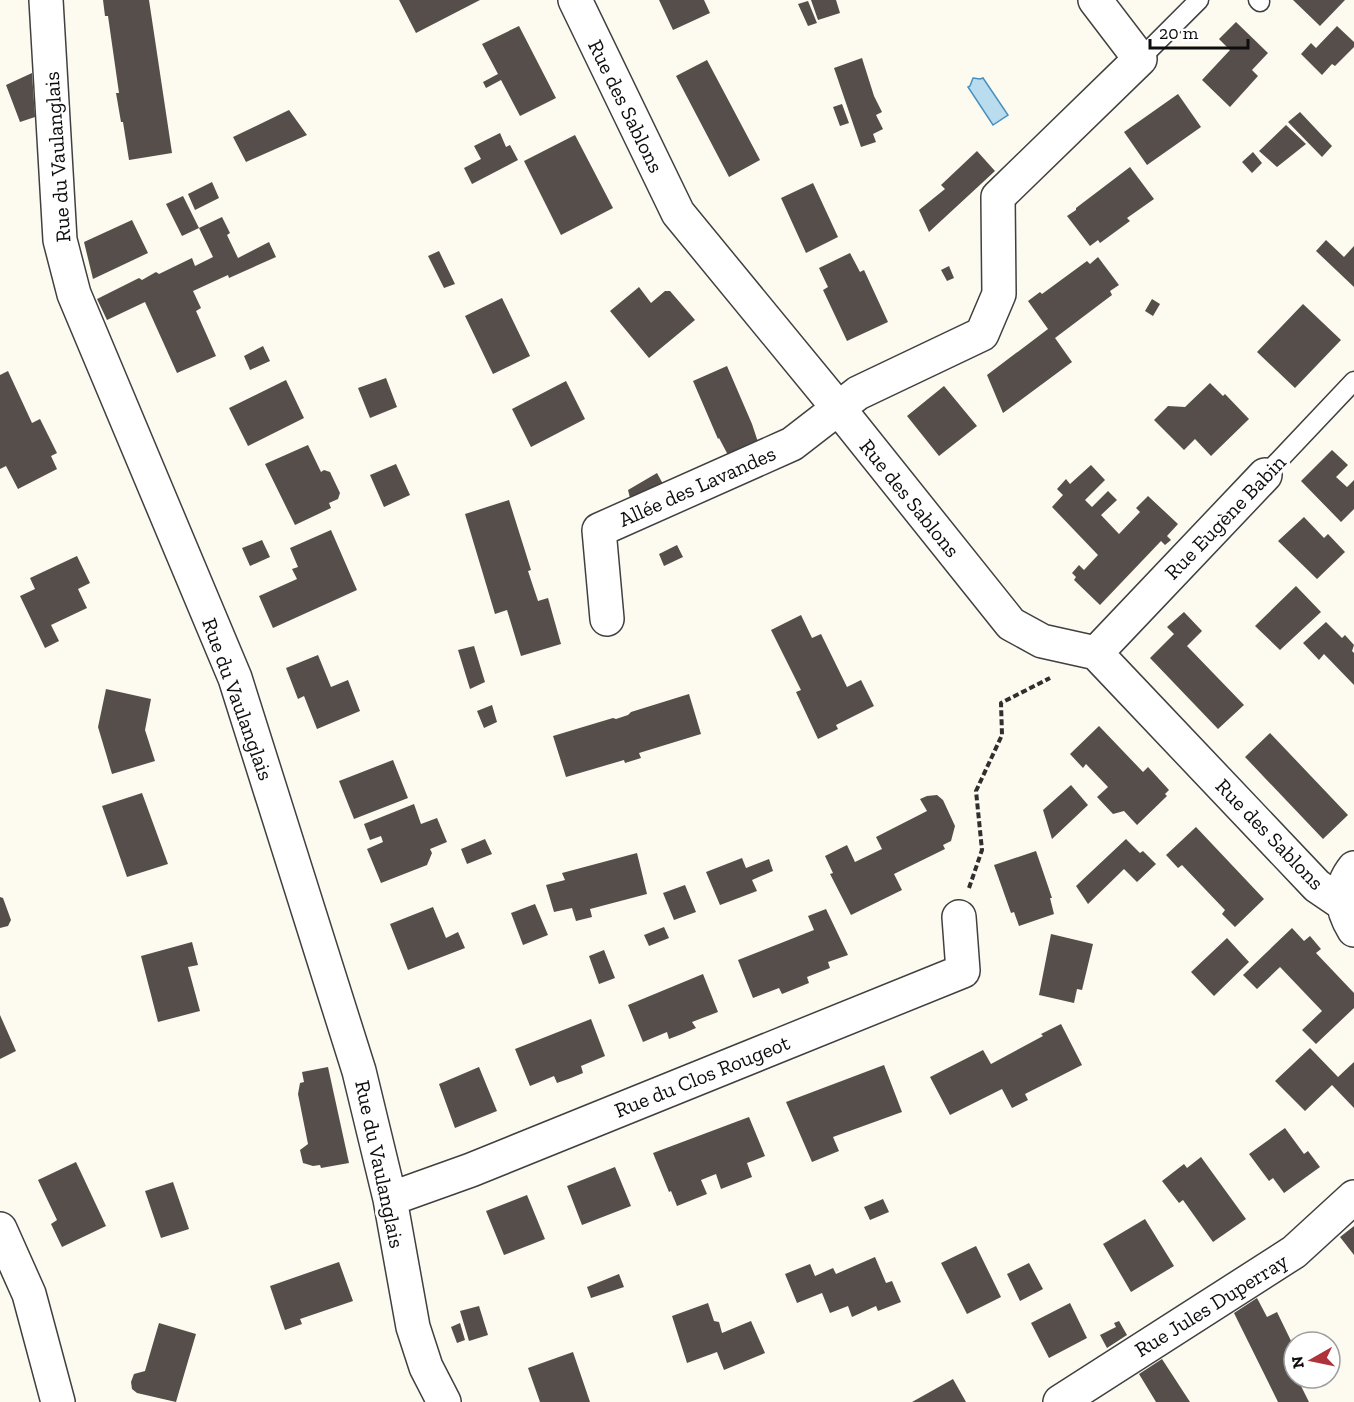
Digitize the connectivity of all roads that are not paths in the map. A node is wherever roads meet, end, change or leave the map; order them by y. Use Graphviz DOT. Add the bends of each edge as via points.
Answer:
graph roads {
  1 [pos="46,0"];
  2 [pos="575,0"];
  3 [pos="1095,0"];
  4 [pos="1199,0"];
  5 [pos="1140,60"];
  6 [pos="1354,381"];
  7 [pos="839,409"];
  8 [pos="1264,475"];
  9 [pos="607,619"];
  10 [pos="1096,653"];
  11 [pos="1354,868"];
  12 [pos="1348,916"];
  13 [pos="959,917"];
  14 [pos="1354,1197"];
  15 [pos="390,1199"];
  16 [pos="0,1229"];
  17 [pos="58,1402"];
  18 [pos="444,1402"];
  19 [pos="1060,1402"];
  1 -- 15 [label="street, Rue du Vaulanglais" via="60,240 74,294 235,678 359,1071"];
  2 -- 7 [label="street, Rue des Sablons" via="678,213"];
  3 -- 5 [label="street"];
  4 -- 5 [label="lane"];
  5 -- 7 [label="street" via="998,197 999,294 982,334 858,393"];
  6 -- 8 [label="lane, Rue Eugène Babin"];
  7 -- 9 [label="street, Allée des Lavandes" via="792,444 599,530"];
  7 -- 10 [label="street, Rue des Sablons" via="1011,624 1041,641"];
  8 -- 10 [label="street, Rue Eugène Babin"];
  10 -- 12 [label="street, Rue des Sablons"];
  11 -- 12 [label="street" via="1344,887"];
  13 -- 15 [label="street, Rue du Clos Rougeot" via="963,971 471,1170"];
  14 -- 19 [label="street, Rue Jules Duperray" via="1294,1252"];
  15 -- 18 [label="street, Rue du Vaulanglais" via="412,1327"];
  16 -- 17 [label="street" via="29,1294"];
}
